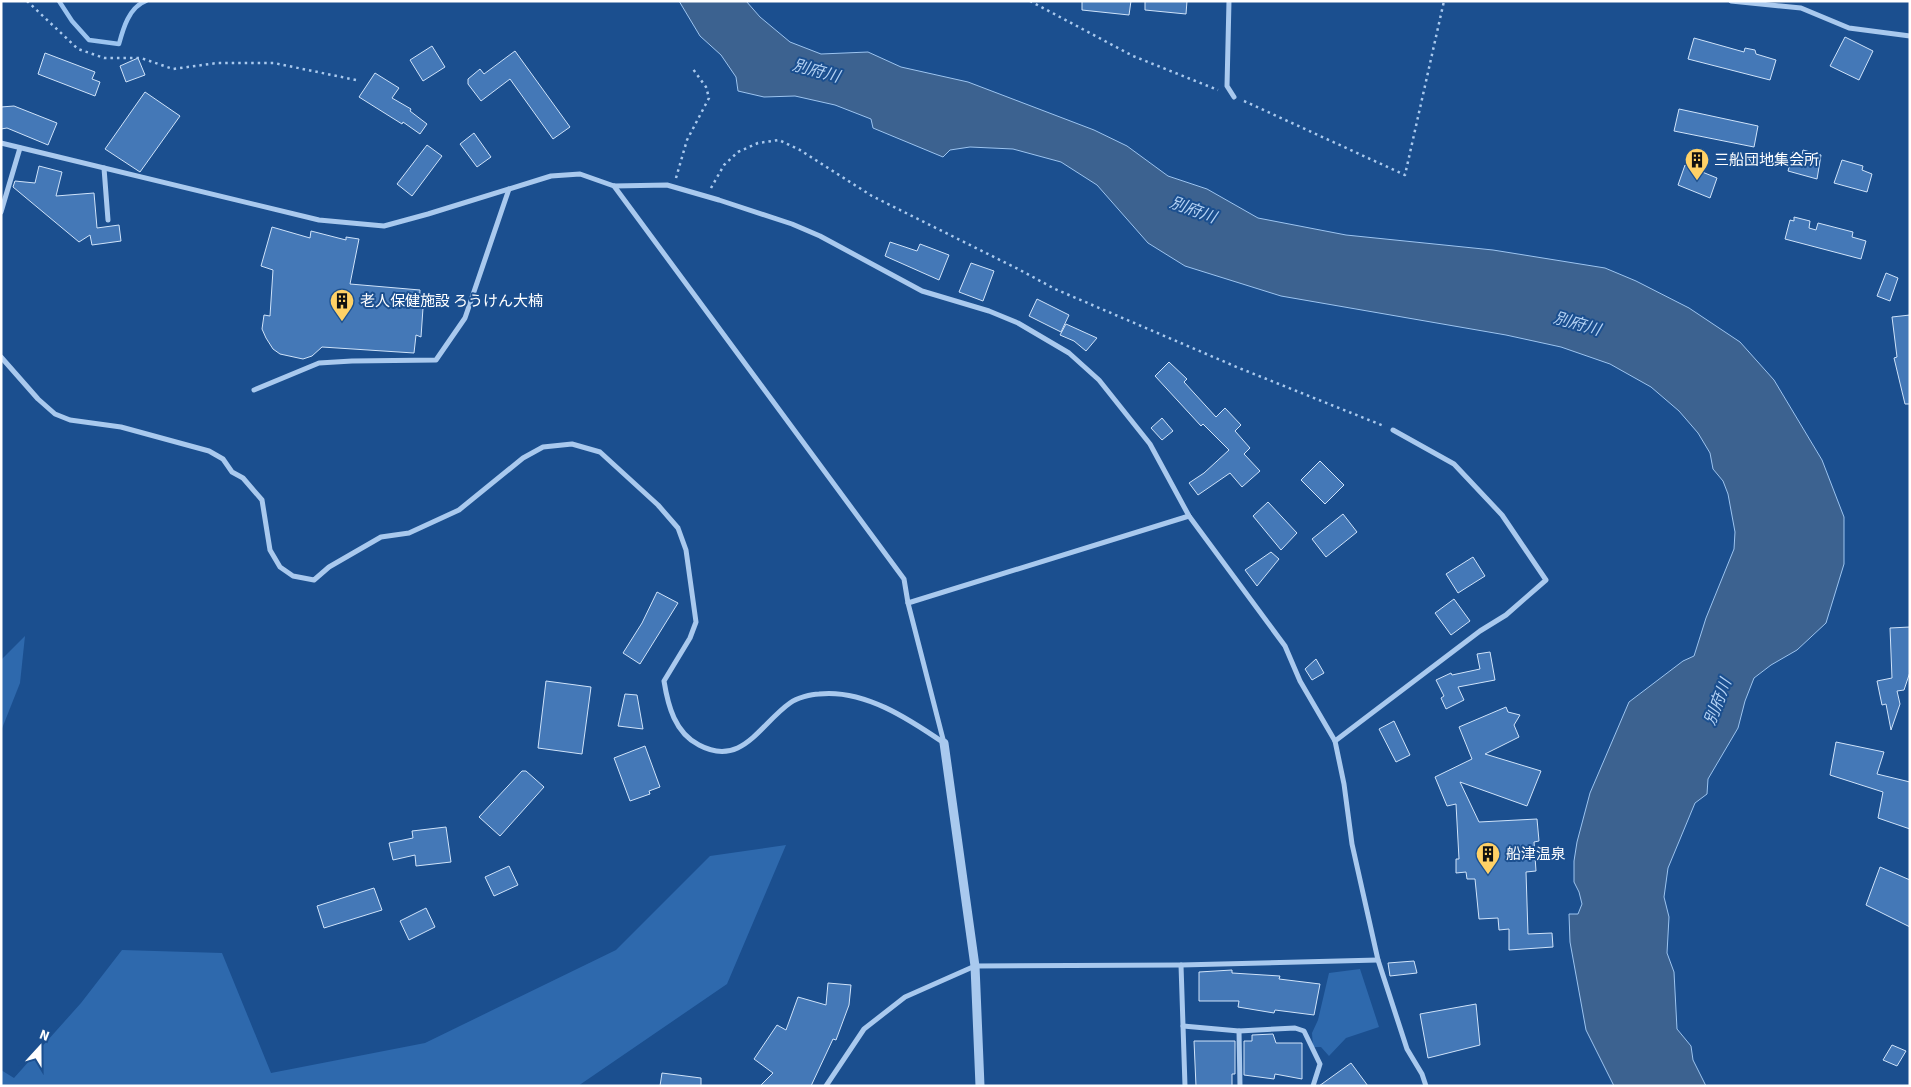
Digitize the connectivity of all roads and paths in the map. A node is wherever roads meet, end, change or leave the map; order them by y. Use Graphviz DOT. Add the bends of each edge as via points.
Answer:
graph roads {
  1 [pos="27,1"];
  2 [pos="1030,1"];
  3 [pos="1229,1"];
  4 [pos="1444,1"];
  5 [pos="1731,1"];
  6 [pos="1910,36"];
  7 [pos="693,69"];
  8 [pos="356,80"];
  9 [pos="1234,97"];
  10 [pos="1,143"];
  11 [pos="20,148"];
  12 [pos="104,168"];
  13 [pos="614,186"];
  14 [pos="674,187"];
  15 [pos="509,189"];
  16 [pos="707,196"];
  17 [pos="1,212"];
  18 [pos="108,220"];
  19 [pos="1,357"];
  20 [pos="254,390"];
  21 [pos="1393,430"];
  22 [pos="1189,516"];
  23 [pos="908,603"];
  24 [pos="1335,741"];
  25 [pos="944,743"];
  26 [pos="1378,960"];
  27 [pos="1181,965"];
  28 [pos="975,966"];
  29 [pos="1182,1026"];
  30 [pos="1239,1031"];
  31 [pos="826,1086"];
  32 [pos="980,1086"];
  33 [pos="1185,1086"];
  34 [pos="1240,1086"];
  35 [pos="1313,1086"];
  36 [pos="1426,1086"];
  1 -- 8 [label="path" via="78,49 104,58 141,58 173,69 217,63 274,62"];
  2 -- 9 [label="path" via="1133,56"];
  3 -- 9 [label="street" via="1227,86"];
  4 -- 9 [label="path" via="1405,175"];
  5 -- 6 [label="street" via="1801,8 1849,28"];
  7 -- 14 [label="path" via="706,87 709,98 687,140"];
  10 -- 11 [label="street"];
  11 -- 12 [label="street"];
  11 -- 17 [label="street"];
  12 -- 15 [label="street" via="319,220 384,226"];
  12 -- 18 [label="street"];
  13 -- 14 [label="street"];
  13 -- 15 [label="street" via="580,174 551,176"];
  13 -- 23 [label="street" via="899,571 904,579"];
  14 -- 16 [label="street"];
  15 -- 20 [label="street" via="465,318 436,360 319,363"];
  16 -- 21 [label="path" via="724,165 738,152 758,143 779,140 872,196 1055,289"];
  16 -- 22 [label="street" via="820,236 922,291 1018,324 1069,353 1099,380 1150,444"];
  19 -- 25 [label="street" via="55,414 70,420 130,429 209,451 223,458 232,472 243,478 262,500 270,550 280,567 292,576 314,580 329,567 381,537 409,533 459,510 523,458 543,448 572,444 600,452 658,505 678,528 686,550 696,622 664,681 667,700 677,725 692,742 708,750 728,752 744,746 792,702 817,694 840,692 880,706"];
  21 -- 24 [label="street" via="1454,464 1502,514 1546,580 1506,615 1480,631"];
  22 -- 23 [label="street"];
  22 -- 24 [label="street" via="1285,646 1300,681"];
  23 -- 25 [label="street"];
  24 -- 26 [label="street" via="1352,844"];
  25 -- 28 [label="street"];
  26 -- 27 [label="street"];
  26 -- 36 [label="street" via="1407,1050"];
  27 -- 28 [label="street"];
  27 -- 29 [label="street"];
  28 -- 31 [label="street" via="906,997 864,1029"];
  28 -- 32 [label="street"];
  29 -- 30 [label="street"];
  29 -- 33 [label="street"];
  30 -- 34 [label="street"];
  30 -- 35 [label="street" via="1304,1030 1320,1064"];
}
